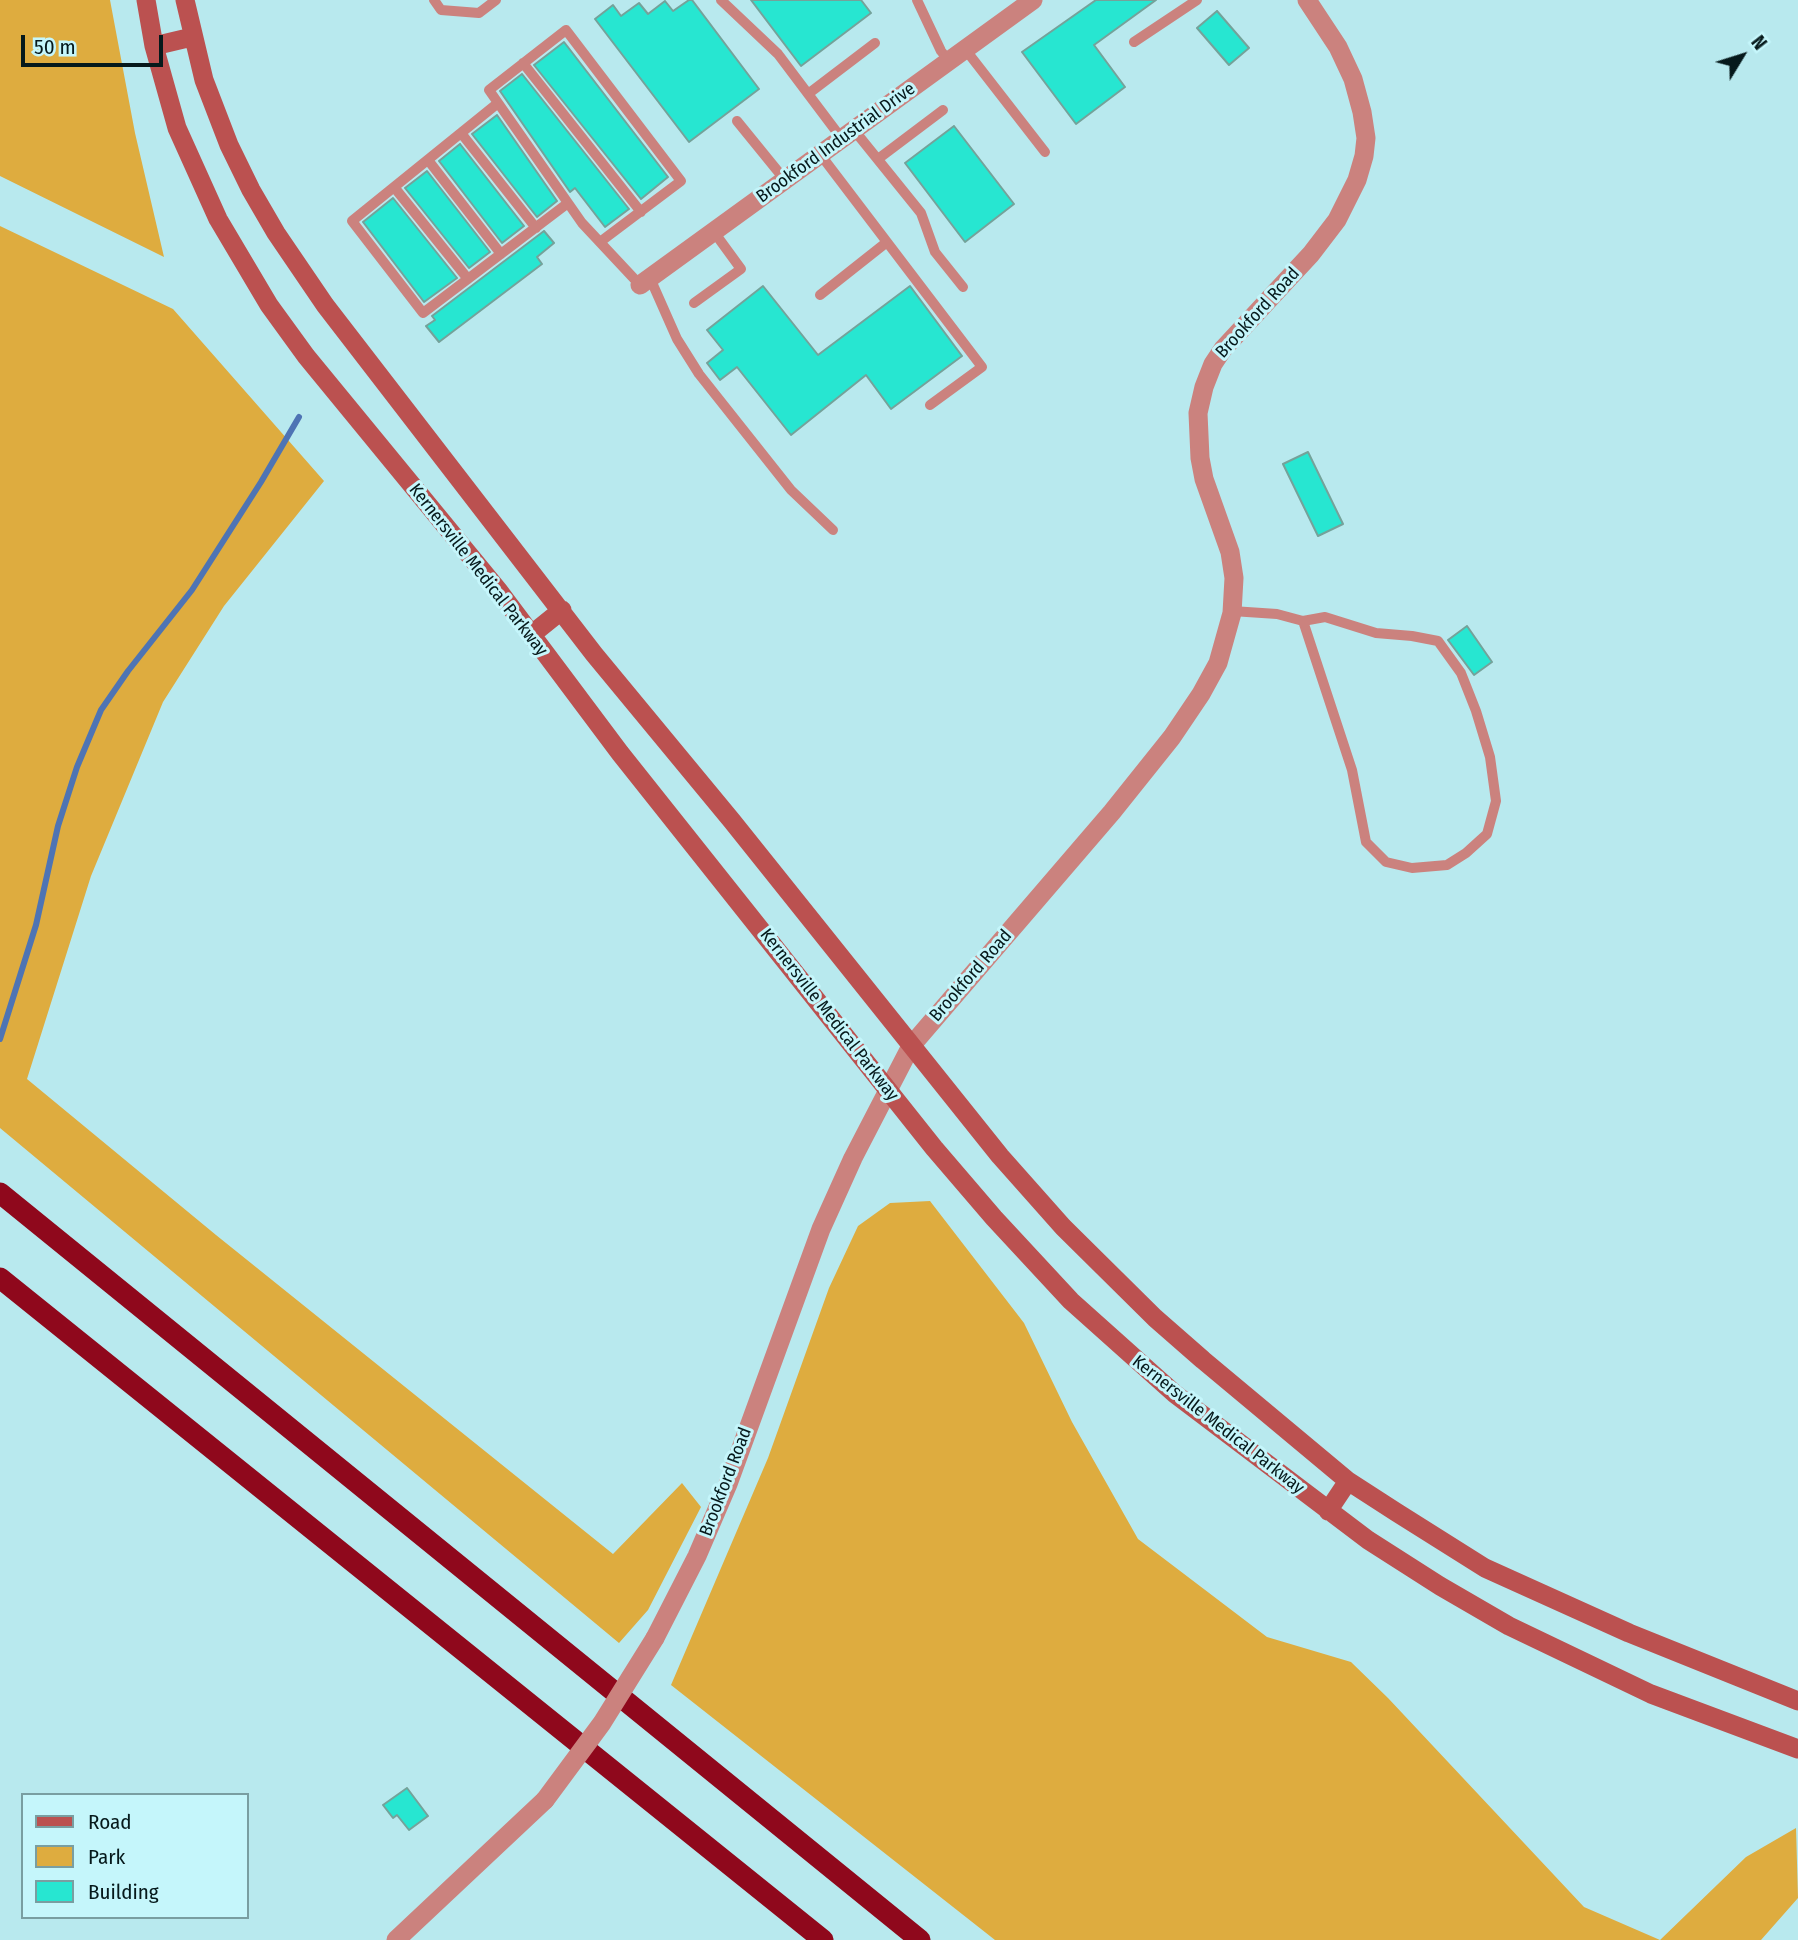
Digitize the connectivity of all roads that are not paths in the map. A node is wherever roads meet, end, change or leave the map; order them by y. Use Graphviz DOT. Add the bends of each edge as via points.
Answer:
graph roads {
  1 [pos="146,0"];
  2 [pos="185,0"];
  3 [pos="434,0"];
  4 [pos="496,0"];
  5 [pos="721,0"];
  6 [pos="917,0"];
  7 [pos="1197,0"];
  8 [pos="1307,0"];
  9 [pos="1030,1"];
  10 [pos="192,37"];
  11 [pos="1134,42"];
  12 [pos="875,43"];
  13 [pos="154,46"];
  14 [pos="965,49"];
  15 [pos="948,61"];
  16 [pos="523,63"];
  17 [pos="808,94"];
  18 [pos="498,103"];
  19 [pos="943,110"];
  20 [pos="737,121"];
  21 [pos="461,133"];
  22 [pos="848,134"];
  23 [pos="1045,152"];
  24 [pos="820,154"];
  25 [pos="877,159"];
  26 [pos="428,160"];
  27 [pos="785,180"];
  28 [pos="394,187"];
  29 [pos="568,204"];
  30 [pos="641,212"];
  31 [pos="536,228"];
  32 [pos="714,232"];
  33 [pos="600,242"];
  34 [pos="887,242"];
  35 [pos="501,254"];
  36 [pos="468,279"];
  37 [pos="645,282"];
  38 [pos="963,286"];
  39 [pos="820,295"];
  40 [pos="694,303"];
  41 [pos="930,405"];
  42 [pos="833,530"];
  43 [pos="562,610"];
  44 [pos="1232,611"];
  45 [pos="1303,621"];
  46 [pos="531,635"];
  47 [pos="911,1046"];
  48 [pos="888,1091"];
  49 [pos="0,1193"];
  50 [pos="0,1278"];
  51 [pos="1349,1481"];
  52 [pos="1328,1511"];
  53 [pos="1798,1701"];
  54 [pos="1798,1749"];
  55 [pos="396,1940"];
  56 [pos="823,1940"];
  57 [pos="920,1940"];
  1 -- 13 [label="main road, Kernersville Medical Parkway"];
  2 -- 10 [label="main road, Kernersville Medical Parkway"];
  3 -- 4 [label="lane" via="441,10 464,13 479,13"];
  5 -- 17 [label="lane" via="778,54"];
  6 -- 15 [label="lane"];
  7 -- 11 [label="lane"];
  8 -- 44 [label="street, Brookford Road" via="1353,79 1366,138 1364,156 1338,219 1223,349 1204,387 1198,414 1200,458 1230,552"];
  9 -- 14 [label="street, Brookford Industrial Drive"];
  10 -- 13 [label="main road"];
  10 -- 43 [label="main road, Kernersville Medical Parkway" via="229,145 276,233 325,305"];
  12 -- 17 [label="lane"];
  13 -- 46 [label="main road, Kernersville Medical Parkway" via="177,128 218,219 249,273 306,356"];
  14 -- 15 [label="street, Brookford Industrial Drive"];
  14 -- 23 [label="lane"];
  15 -- 22 [label="street, Brookford Industrial Drive"];
  16 -- 18 [label="lane" via="489,90"];
  16 -- 30 [label="lane"];
  16 -- 30 [label="lane" via="566,30 681,181"];
  17 -- 22 [label="lane"];
  18 -- 21 [label="lane"];
  18 -- 29 [label="lane"];
  19 -- 25 [label="lane"];
  20 -- 27 [label="lane"];
  21 -- 26 [label="lane"];
  21 -- 31 [label="lane"];
  22 -- 24 [label="street, Brookford Industrial Drive"];
  22 -- 25 [label="lane"];
  24 -- 27 [label="street, Brookford Industrial Drive"];
  24 -- 34 [label="lane"];
  25 -- 38 [label="lane" via="920,213 935,252"];
  26 -- 28 [label="lane"];
  26 -- 35 [label="lane"];
  27 -- 32 [label="street, Brookford Industrial Drive"];
  28 -- 36 [label="lane"];
  28 -- 36 [label="lane" via="352,221 423,313"];
  29 -- 31 [label="lane"];
  29 -- 33 [label="lane"];
  30 -- 33 [label="lane"];
  31 -- 35 [label="lane"];
  32 -- 37 [label="street, Brookford Industrial Drive"];
  32 -- 40 [label="lane" via="741,269"];
  33 -- 37 [label="lane"];
  34 -- 39 [label="lane"];
  34 -- 41 [label="lane" via="982,367"];
  35 -- 36 [label="lane"];
  37 -- 42 [label="lane" via="699,374 791,490"];
  43 -- 46 [label="main road"];
  43 -- 47 [label="main road, Kernersville Medical Parkway"];
  44 -- 45 [label="lane"];
  44 -- 47 [label="street, Brookford Road" via="1218,663 1172,737"];
  45 -- 45 [label="lane" via="1325,617 1376,633 1438,641 1461,673 1490,757 1496,801 1487,834 1466,853 1447,865 1412,868 1386,862 1366,842 1352,770"];
  46 -- 48 [label="main road, Kernersville Medical Parkway"];
  47 -- 48 [label="street, Brookford Road"];
  47 -- 51 [label="main road, Kernersville Medical Parkway" via="1017,1177 1078,1243 1164,1326"];
  48 -- 52 [label="main road, Kernersville Medical Parkway" via="994,1218 1071,1301 1175,1394"];
  48 -- 55 [label="street, Brookford Road, bridge" via="821,1229 728,1483 655,1639 545,1800"];
  49 -- 57 [label="highway"];
  50 -- 56 [label="highway"];
  51 -- 52 [label="main road"];
  51 -- 53 [label="main road, Kernersville Medical Parkway" via="1485,1568 1629,1633"];
  52 -- 54 [label="main road, Kernersville Medical Parkway" via="1373,1544 1509,1626 1651,1694"];
}
